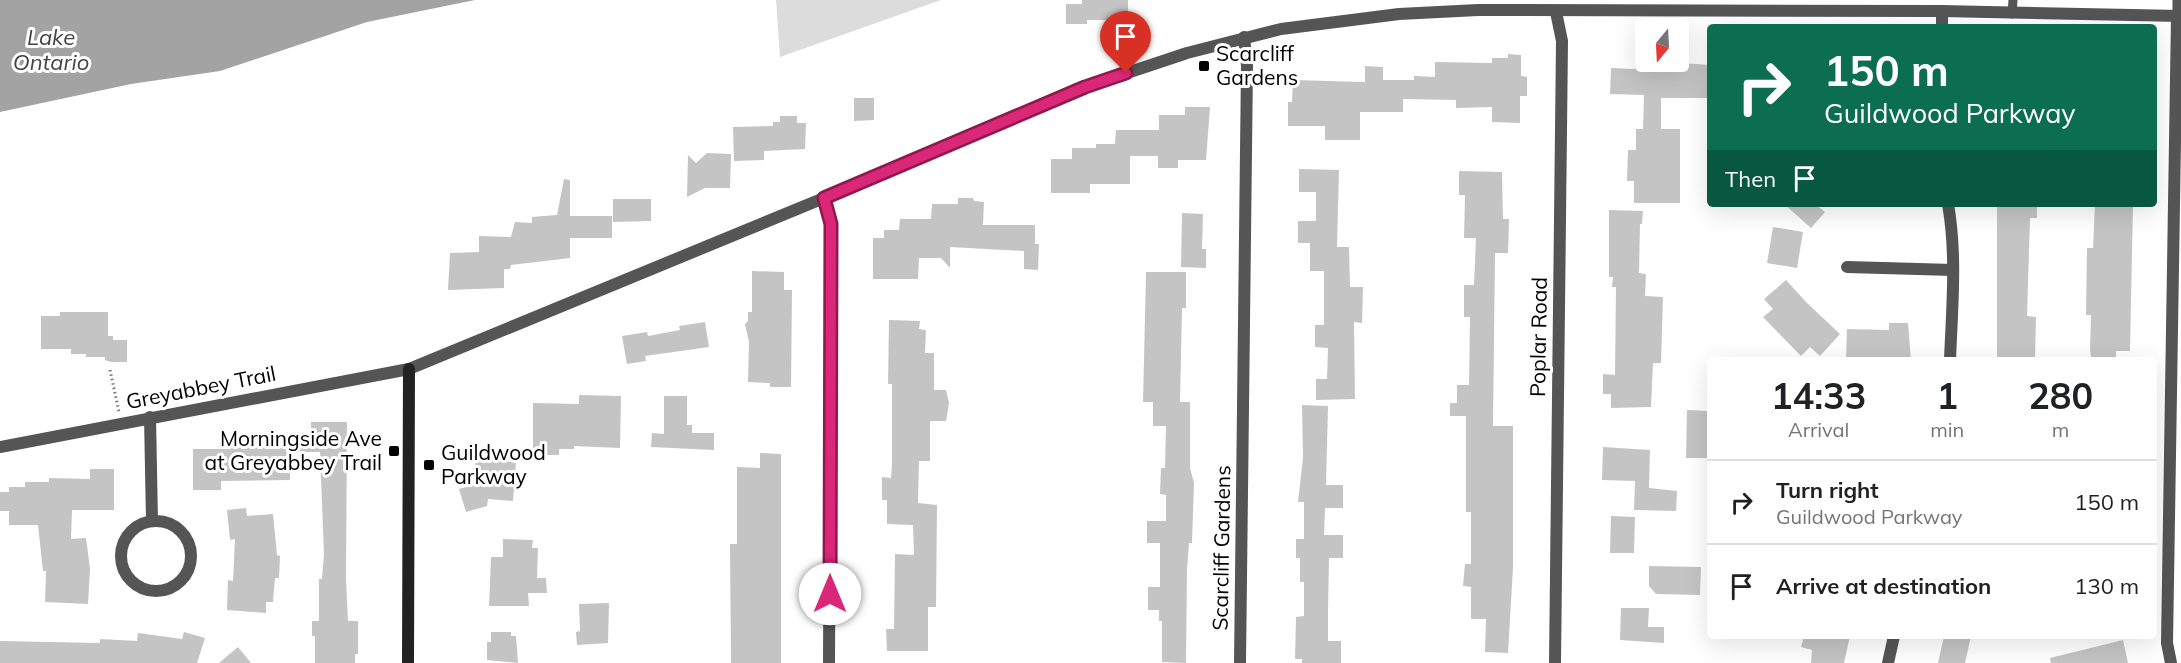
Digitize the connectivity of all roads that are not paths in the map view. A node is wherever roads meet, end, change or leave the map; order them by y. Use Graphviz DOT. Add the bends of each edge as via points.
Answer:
graph roads {
  1 [pos="2013,0"];
  2 [pos="2177,0"];
  3 [pos="1942,11"];
  4 [pos="1556,12"];
  5 [pos="2012,14"];
  6 [pos="2179,16"];
  7 [pos="1942,24"];
  8 [pos="1244,37"];
  9 [pos="824,198"];
  10 [pos="1948,207"];
  11 [pos="2178,261"];
  12 [pos="1847,267"];
  13 [pos="1953,270"];
  14 [pos="1950,357"];
  15 [pos="409,369"];
  16 [pos="150,417"];
  17 [pos="0,447"];
  18 [pos="152,521"];
  19 [pos="1893,639"];
  20 [pos="408,663"];
  21 [pos="830,663"];
  22 [pos="1240,663"];
  23 [pos="1555,663"];
  24 [pos="1888,663"];
  25 [pos="2171,663"];
  1 -- 5 [label="lane"];
  2 -- 6 [label="lane"];
  3 -- 4 [label="street"];
  3 -- 5 [label="street"];
  3 -- 7 [label="street"];
  4 -- 8 [label="street" via="1399,14"];
  4 -- 23 [label="street, Poplar Road" via="1562,41"];
  5 -- 6 [label="street"];
  6 -- 11 [label="street"];
  8 -- 9 [label="street" via="1085,87"];
  8 -- 22 [label="street, Scarcliff Gardens" via="1247,66"];
  9 -- 15 [label="street"];
  9 -- 21 [label="street" via="831,224"];
  10 -- 13 [label="street"];
  11 -- 25 [label="street" via="2167,643"];
  12 -- 13 [label="street"];
  13 -- 14 [label="street"];
  15 -- 16 [label="street, Greyabbey Trail"];
  15 -- 20 [label="main road"];
  16 -- 17 [label="street, Greyabbey Trail"];
  16 -- 18 [label="street"];
  18 -- 18 [label="street" via="128,534 120,557 123,569 134,583 151,591 163,591 173,587 188,571 191,549 180,530"];
  19 -- 24 [label="street"];
}
